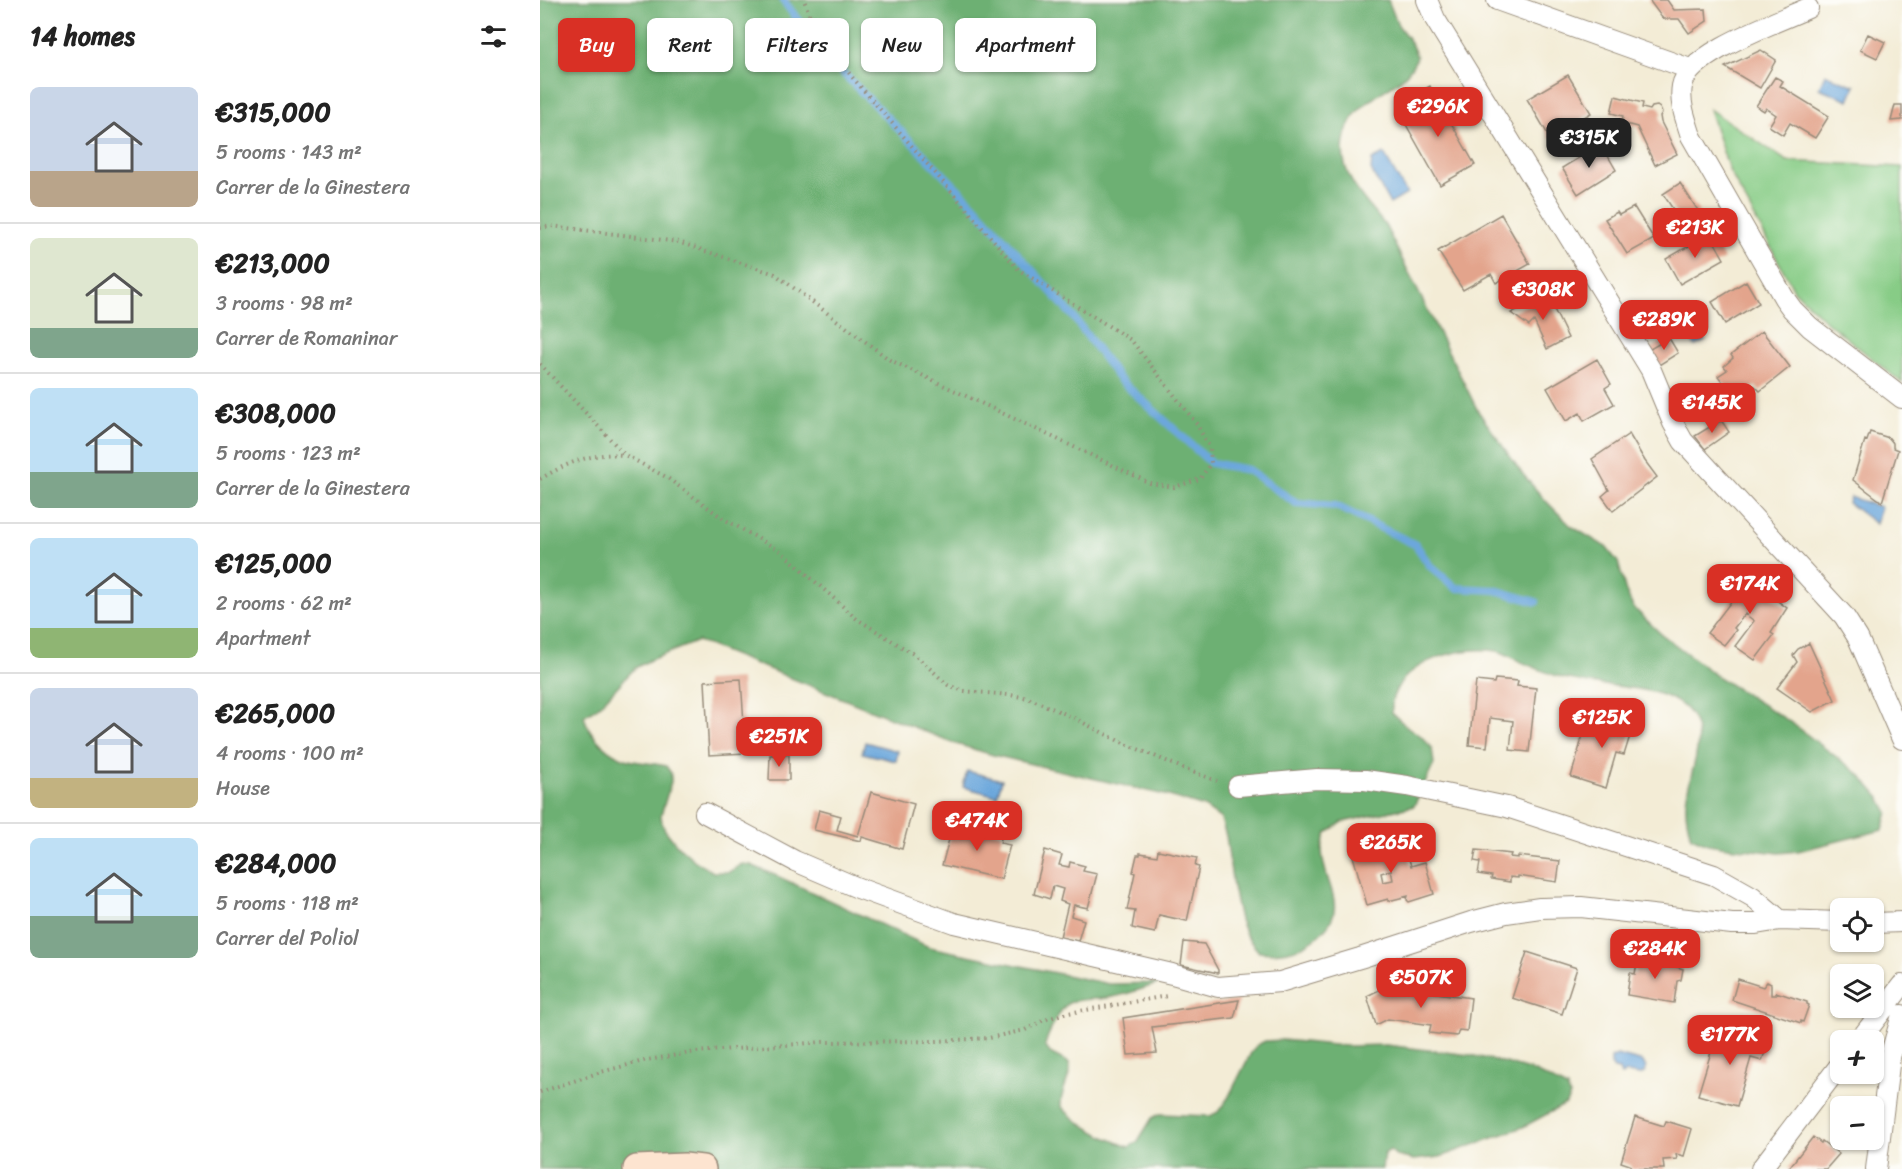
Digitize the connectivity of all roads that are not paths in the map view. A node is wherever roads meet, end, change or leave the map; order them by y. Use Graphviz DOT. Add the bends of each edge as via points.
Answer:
graph roads {
  1 [pos="1427,0"];
  2 [pos="1497,0"];
  3 [pos="1808,8"];
  4 [pos="1690,69"];
  5 [pos="1902,399"];
  6 [pos="1902,738"];
  7 [pos="1238,786"];
  8 [pos="705,813"];
  9 [pos="1780,920"];
  10 [pos="1830,922"];
  11 [pos="1902,922"];
  12 [pos="1884,923"];
  13 [pos="1902,985"];
  14 [pos="1902,1015"];
  15 [pos="1867,1030"];
  16 [pos="1830,1078"];
  17 [pos="637,1169"];
  18 [pos="702,1169"];
  19 [pos="1761,1169"];
  20 [pos="1875,1169"];
  1 -- 6 [label="street" via="1651,370 1683,441 1844,616 1858,638"];
  2 -- 4 [label="street"];
  3 -- 4 [label="street" via="1727,44"];
  4 -- 5 [label="street" via="1682,85 1682,102 1691,136 1784,298 1810,327"];
  7 -- 9 [label="street" via="1317,779 1365,780 1506,807 1714,875 1753,897"];
  8 -- 9 [label="street" via="795,861 954,923 1218,987 1280,982 1506,913 1581,907 1732,924"];
  9 -- 10 [label="street"];
  11 -- 12 [label="street"];
  13 -- 15 [label="street"];
  14 -- 20 [label="street" via="1890,1057"];
  16 -- 19 [label="street"];
  17 -- 18 [label="main road"];
}
